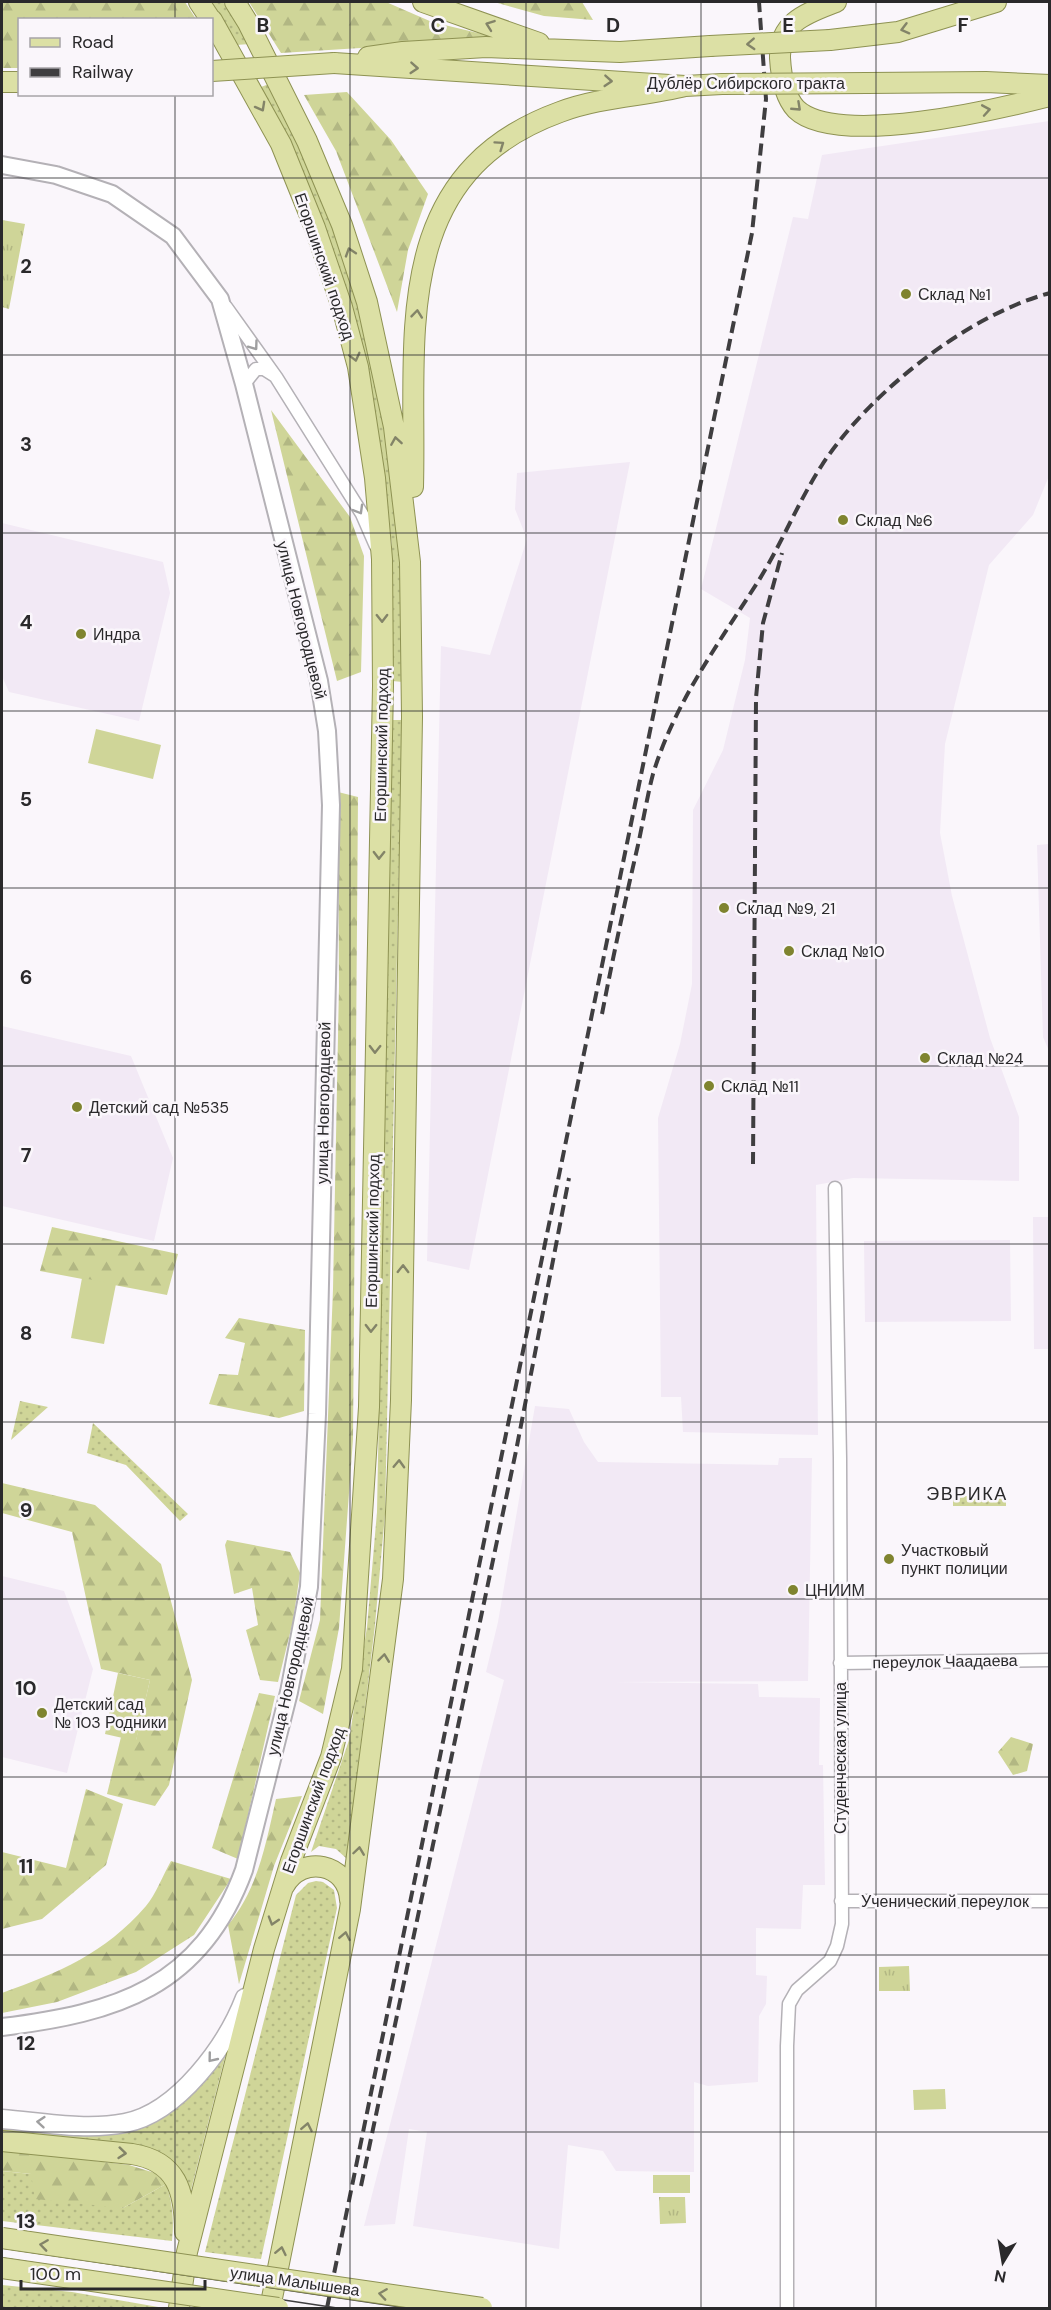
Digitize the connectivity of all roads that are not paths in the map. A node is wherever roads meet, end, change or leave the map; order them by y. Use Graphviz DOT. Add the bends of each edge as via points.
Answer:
graph roads {
  1 [pos="199,2"];
  2 [pos="235,2"];
  3 [pos="423,2"];
  4 [pos="836,2"];
  5 [pos="996,2"];
  6 [pos="210,18"];
  7 [pos="213,24"];
  8 [pos="555,49"];
  9 [pos="334,63"];
  10 [pos="213,71"];
  11 [pos="18,81"];
  12 [pos="2,82"];
  13 [pos="1050,85"];
  14 [pos="686,86"];
  15 [pos="1050,96"];
  16 [pos="2,165"];
  17 [pos="220,299"];
  18 [pos="276,377"];
  19 [pos="244,384"];
  20 [pos="382,559"];
  21 [pos="410,561"];
  22 [pos="835,1188"];
  23 [pos="1050,1660"];
  24 [pos="840,1663"];
  25 [pos="281,1894"];
  26 [pos="841,1901"];
  27 [pos="1050,1901"];
  28 [pos="350,1909"];
  29 [pos="264,1949"];
  30 [pos="2,2027"];
  31 [pos="2,2119"];
  32 [pos="2,2140"];
  33 [pos="2,2238"];
  34 [pos="187,2252"];
  35 [pos="2,2268"];
  36 [pos="179,2308"];
  37 [pos="270,2308"];
  38 [pos="278,2308"];
  39 [pos="482,2308"];
  40 [pos="787,2308"];
  1 -- 6 [label="main road"];
  21 -- 2 [label="main road, Егоршинский подход, one-way" via="394,427 367,302 342,225 307,141"];
  8 -- 3 [label="main road, Дублёр Сибирского тракта, one-way"];
  4 -- 15 [label="main road, one-way" via="800,16 783,38 780,54 788,97 797,110 818,121 856,127 894,124"];
  5 -- 8 [label="main road, Дублёр Сибирского тракта, one-way, bridge" via="898,32 830,40 620,52"];
  7 -- 20 [label="main road, Егоршинский подход, one-way" via="281,144 342,307 358,368 375,478"];
  8 -- 9 [label="main road, Дублёр Сибирского тракта" via="415,51"];
  9 -- 10 [label="main road, Дублёр Сибирского тракта, bridge"];
  9 -- 14 [label="main road, Дублёр Сибирского тракта, one-way"];
  11 -- 12 [label="main road"];
  13 -- 14 [label="main road, Дублёр Сибирского тракта, bridge" via="986,82"];
  21 -- 14 [label="main road, one-way" via="416,322 424,254 441,212 473,164 514,135 560,112"];
  16 -- 17 [label="street, улица Новгородцевой" via="56,175 112,194 173,236"];
  17 -- 18 [label="street, one-way"];
  17 -- 19 [label="street, улица Новгородцевой"];
  18 -- 19 [label="street" via="256,369"];
  18 -- 20 [label="street, one-way" via="362,514"];
  19 -- 30 [label="street, улица Новгородцевой" via="319,681 330,778 317,1414 308,1597 289,1692 244,1870 222,1918 192,1957 132,1998 73,2017"];
  20 -- 25 [label="main road, Егоршинский подход, one-way" via="369,1407 355,1639 342,1720"];
  28 -- 21 [label="main road, Егоршинский подход, one-way" via="388,1628 399,1464 412,717"];
  22 -- 24 [label="street, Студенческая улица"];
  23 -- 24 [label="street, переулок Чаадаева"];
  24 -- 26 [label="street, Студенческая улица"];
  25 -- 28 [label="main road" via="294,1872 322,1866 343,1880 350,1894"];
  25 -- 29 [label="main road, Егоршинский подход, one-way"];
  26 -- 27 [label="street, Ученический переулок"];
  26 -- 40 [label="street, Студенческая улица" via="842,1924 834,1954 797,1990 789,2004"];
  37 -- 28 [label="main road, Егоршинский подход, one-way"];
  29 -- 31 [label="main road, one-way" via="225,2041 191,2080 158,2108 136,2120 114,2125"];
  29 -- 34 [label="main road, Егоршинский подход"];
  32 -- 34 [label="main road, one-way" via="132,2154 159,2163 174,2178 184,2198"];
  39 -- 33 [label="main road, улица Малышева, one-way, bridge"];
  34 -- 36 [label="main road, Егоршинский подход"];
  35 -- 38 [label="main road, улица Малышева, bridge"];
}
